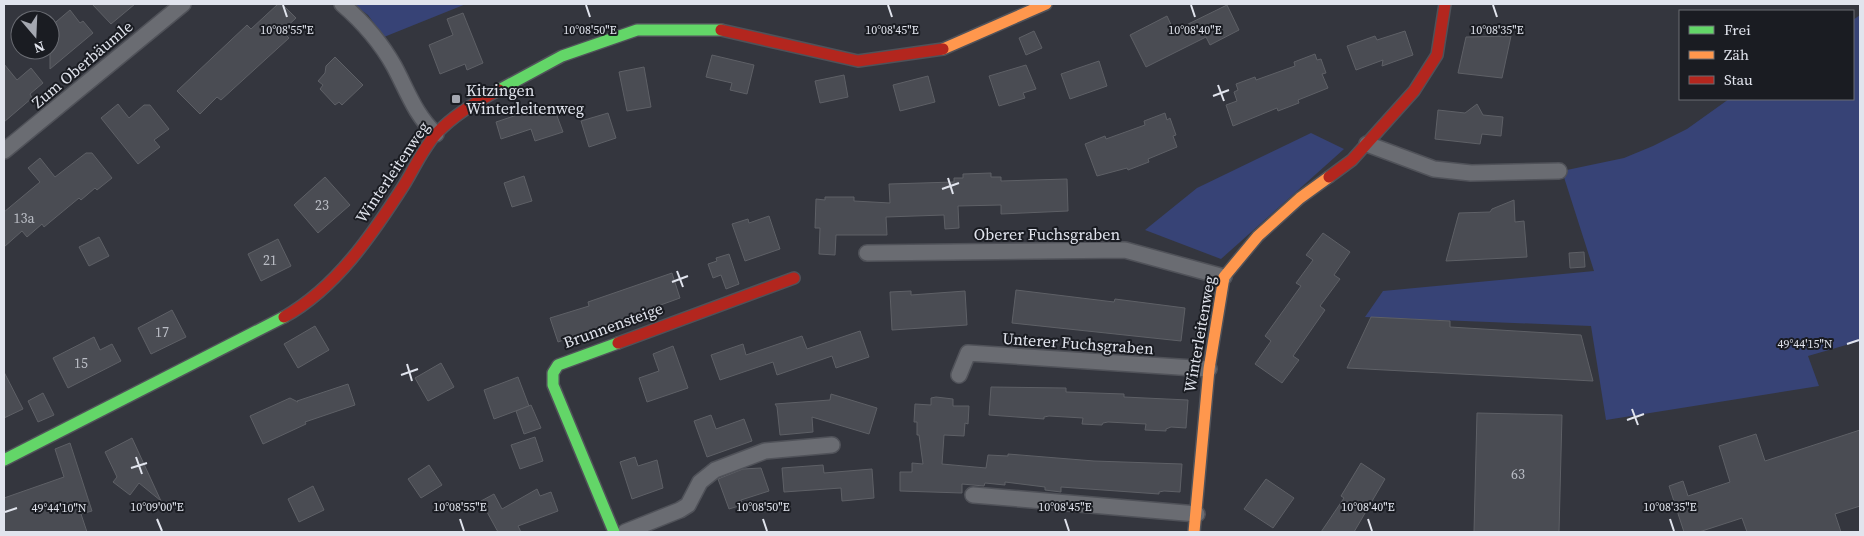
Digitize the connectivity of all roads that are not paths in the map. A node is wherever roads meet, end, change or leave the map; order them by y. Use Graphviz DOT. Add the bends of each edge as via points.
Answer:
graph roads {
  1 [pos="183,4"];
  2 [pos="342,4"];
  3 [pos="1046,4"];
  4 [pos="1445,4"];
  5 [pos="436,134"];
  6 [pos="1367,144"];
  7 [pos="4,151"];
  8 [pos="1559,171"];
  9 [pos="867,253"];
  10 [pos="1224,277"];
  11 [pos="794,278"];
  12 [pos="1209,369"];
  13 [pos="959,375"];
  14 [pos="832,445"];
  15 [pos="4,460"];
  16 [pos="973,495"];
  17 [pos="1196,514"];
  18 [pos="614,532"];
  19 [pos="625,532"];
  20 [pos="1194,532"];
  1 -- 7 [label="street, Zum Oberbäumle"];
  2 -- 5 [label="street" via="379,42 416,111"];
  3 -- 5 [label="street, Winterleitenweg" via="941,50 858,62 723,30 637,30 554,61 485,97"];
  4 -- 6 [label="street, Winterleitenweg" via="1437,55 1414,91"];
  5 -- 15 [label="street, Winterleitenweg" via="378,226 345,267 300,308"];
  6 -- 8 [label="street" via="1434,169 1471,173"];
  6 -- 10 [label="street, Winterleitenweg" via="1352,160 1300,198 1258,236"];
  9 -- 10 [label="street, Oberer Fuchsgraben" via="1126,250"];
  10 -- 12 [label="street, Winterleitenweg"];
  11 -- 18 [label="street, Brunnensteige" via="558,365 553,373 553,385"];
  12 -- 13 [label="street, Unterer Fuchsgraben" via="968,353"];
  12 -- 17 [label="street, Winterleitenweg"];
  14 -- 19 [label="street" via="765,451 715,470 700,482 688,504 680,510"];
  16 -- 17 [label="street"];
  17 -- 20 [label="street, Winterleitenweg"];
}
